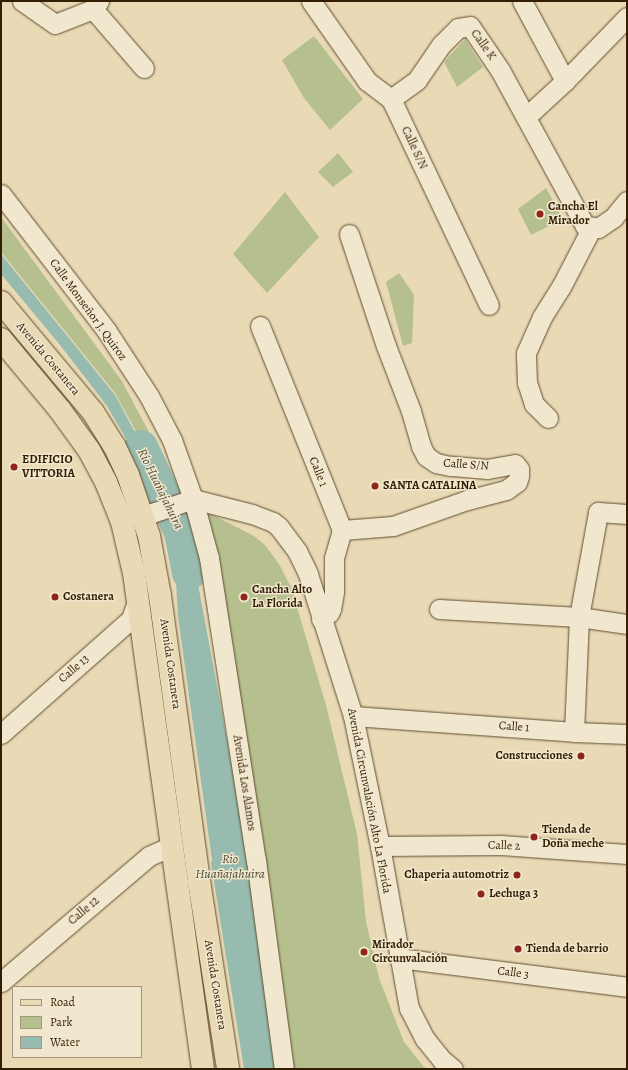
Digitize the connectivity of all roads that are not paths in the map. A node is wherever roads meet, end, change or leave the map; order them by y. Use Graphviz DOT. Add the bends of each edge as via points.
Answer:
graph roads {
  1 [pos="22,1"];
  2 [pos="311,1"];
  3 [pos="522,1"];
  4 [pos="96,5"];
  5 [pos="627,17"];
  6 [pos="144,68"];
  7 [pos="566,81"];
  8 [pos="391,99"];
  9 [pos="526,117"];
  10 [pos="1,194"];
  11 [pos="627,201"];
  12 [pos="592,227"];
  13 [pos="349,234"];
  14 [pos="1,302"];
  15 [pos="488,305"];
  16 [pos="260,326"];
  17 [pos="1,339"];
  18 [pos="548,418"];
  19 [pos="185,502"];
  20 [pos="150,513"];
  21 [pos="627,514"];
  22 [pos="122,522"];
  23 [pos="342,530"];
  24 [pos="160,596"];
  25 [pos="138,599"];
  26 [pos="439,609"];
  27 [pos="579,617"];
  28 [pos="321,619"];
  29 [pos="627,624"];
  30 [pos="353,716"];
  31 [pos="574,732"];
  32 [pos="1,734"];
  33 [pos="627,734"];
  34 [pos="194,843"];
  35 [pos="171,846"];
  36 [pos="380,846"];
  37 [pos="627,854"];
  38 [pos="398,958"];
  39 [pos="1,982"];
  40 [pos="627,987"];
  41 [pos="203,1069"];
  42 [pos="228,1069"];
  43 [pos="284,1069"];
  44 [pos="453,1069"];
  1 -- 4 [label="street" via="55,24"];
  2 -- 8 [label="street" via="366,81"];
  3 -- 7 [label="street"];
  4 -- 6 [label="street"];
  5 -- 7 [label="street"];
  7 -- 9 [label="street"];
  8 -- 9 [label="street, Calle K" via="416,80 441,45 458,28 470,26 500,70"];
  8 -- 15 [label="street, Calle S/N"];
  9 -- 12 [label="street, Calle K" via="585,226"];
  10 -- 19 [label="street, Calle Monseñor J. Quiroz" via="106,330 149,396 172,440"];
  11 -- 12 [label="street" via="613,218 598,228"];
  12 -- 18 [label="street" via="561,287 542,317 526,353 527,383 534,404"];
  13 -- 23 [label="street, Calle S/N" via="426,456 436,463 450,466 487,469 515,464 519,476 517,482 506,490 467,500 393,526"];
  14 -- 20 [label="main road, Avenida Costanera" via="93,412 114,445"];
  16 -- 23 [label="street, Calle 1"];
  17 -- 22 [label="main road, Avenida Costanera" via="60,410 89,450 106,482"];
  19 -- 20 [label="street"];
  19 -- 28 [label="street, Avenida Circunvalación Alto La Florida" via="252,514 279,527 297,551 308,574"];
  19 -- 43 [label="street, Avenida Los Alamos" via="209,558 256,860"];
  20 -- 22 [label="main road"];
  20 -- 24 [label="main road, Avenida Costanera" via="149,536"];
  21 -- 27 [label="street" via="598,512"];
  22 -- 25 [label="main road, Avenida Costanera"];
  23 -- 28 [label="street" via="334,558 334,592 331,608 329,614"];
  24 -- 25 [label="main road"];
  24 -- 34 [label="main road, Avenida Costanera"];
  25 -- 32 [label="street, Calle 13" via="131,619"];
  25 -- 35 [label="main road, Avenida Costanera"];
  26 -- 27 [label="street"];
  27 -- 29 [label="street"];
  27 -- 31 [label="street"];
  28 -- 30 [label="street, Avenida Circunvalación Alto La Florida"];
  30 -- 31 [label="street, Calle 1"];
  30 -- 36 [label="street, Avenida Circunvalación Alto La Florida"];
  31 -- 33 [label="street, Calle 1"];
  34 -- 35 [label="main road"];
  34 -- 42 [label="main road, Avenida Costanera"];
  35 -- 39 [label="street, Calle 12" via="148,856"];
  35 -- 41 [label="main road, Avenida Costanera"];
  36 -- 37 [label="street, Calle 2" via="500,845"];
  36 -- 38 [label="street, Avenida Circunvalación Alto La Florida"];
  38 -- 40 [label="street, Calle 3"];
  38 -- 44 [label="street, Avenida Circunvalación Alto La Florida" via="408,1008 425,1039"];
}
